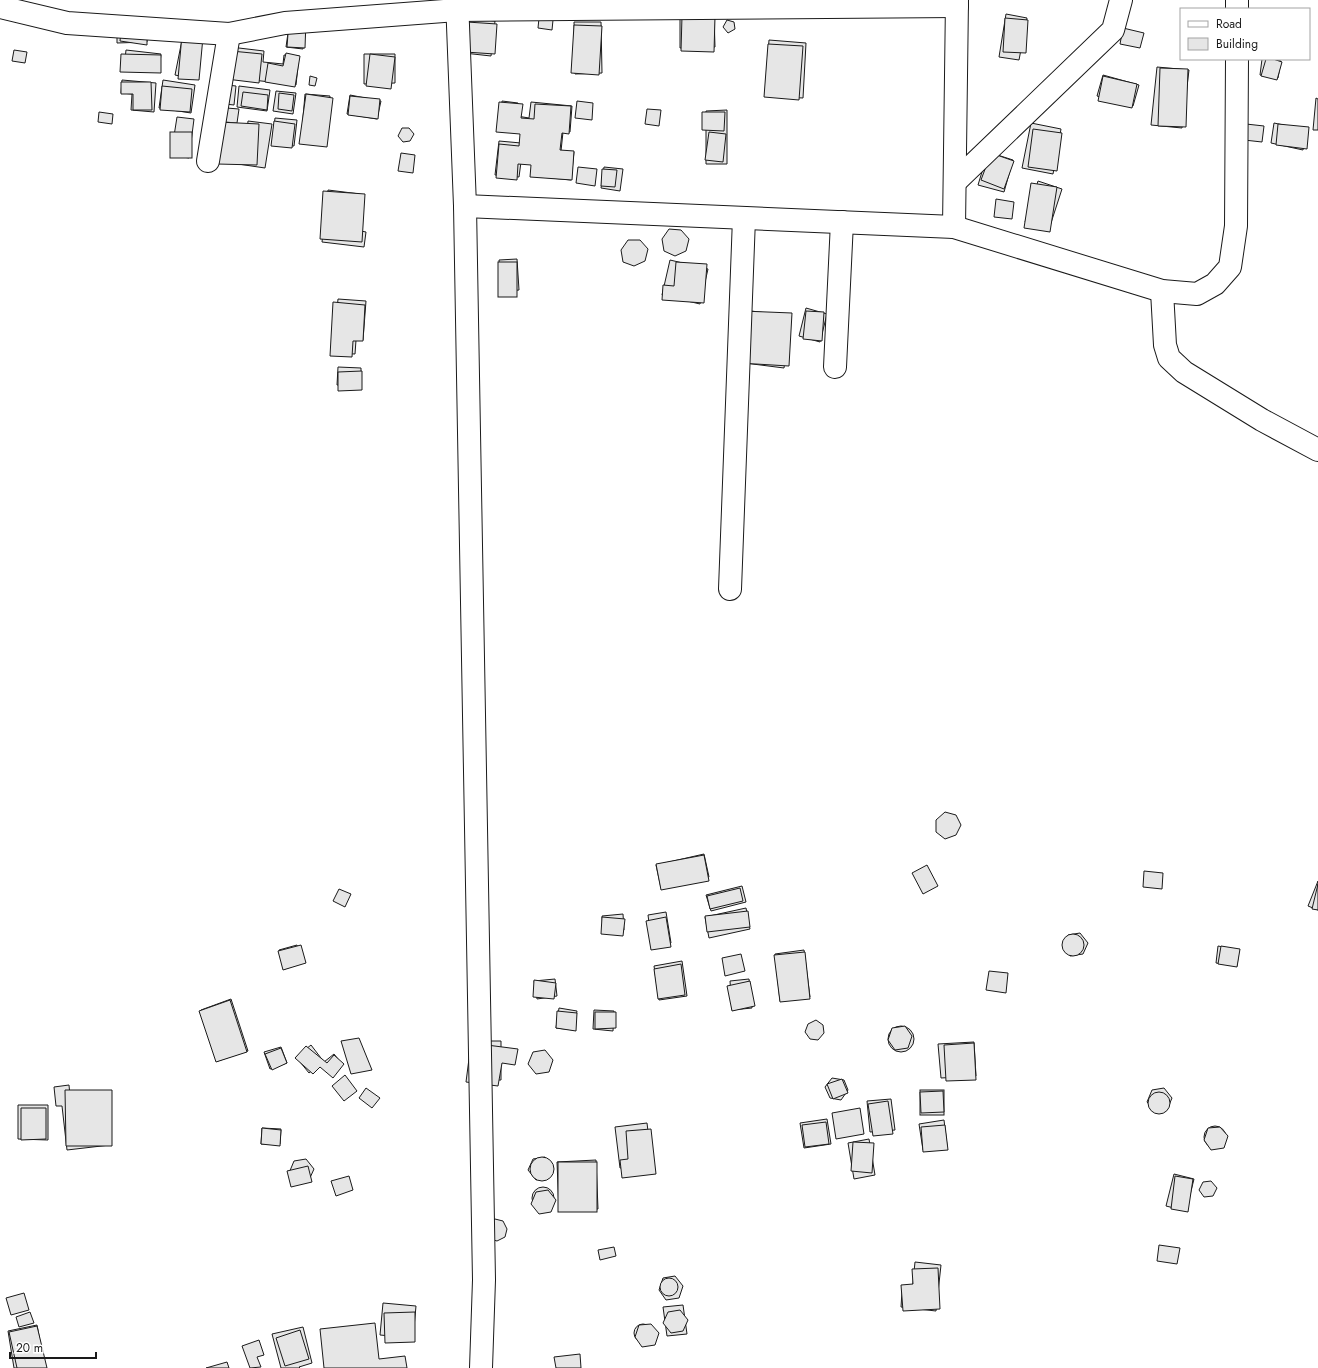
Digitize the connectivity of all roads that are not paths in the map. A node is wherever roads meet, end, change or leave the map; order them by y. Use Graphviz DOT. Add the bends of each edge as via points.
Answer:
graph roads {
  1 [pos="1122,0"];
  2 [pos="957,3"];
  3 [pos="457,5"];
  4 [pos="0,6"];
  5 [pos="229,34"];
  6 [pos="1237,60"];
  7 [pos="208,161"];
  8 [pos="954,182"];
  9 [pos="465,206"];
  10 [pos="744,218"];
  11 [pos="842,222"];
  12 [pos="954,227"];
  13 [pos="1162,291"];
  14 [pos="835,367"];
  15 [pos="1318,450"];
  16 [pos="730,589"];
  17 [pos="481,1368"];
  1 -- 8 [label="street" via="1113,30"];
  2 -- 3 [label="street"];
  2 -- 8 [label="street"];
  3 -- 5 [label="street" via="285,23"];
  3 -- 9 [label="street"];
  4 -- 5 [label="street" via="67,23"];
  5 -- 7 [label="street"];
  6 -- 13 [label="street" via="1236,226 1230,267 1215,284 1197,294"];
  8 -- 12 [label="street"];
  9 -- 10 [label="street"];
  9 -- 17 [label="street" via="484,1280"];
  10 -- 11 [label="street"];
  10 -- 16 [label="street"];
  11 -- 12 [label="street"];
  11 -- 14 [label="street"];
  12 -- 13 [label="street"];
  13 -- 15 [label="street" via="1165,345 1169,358 1184,372 1262,420"];
}
